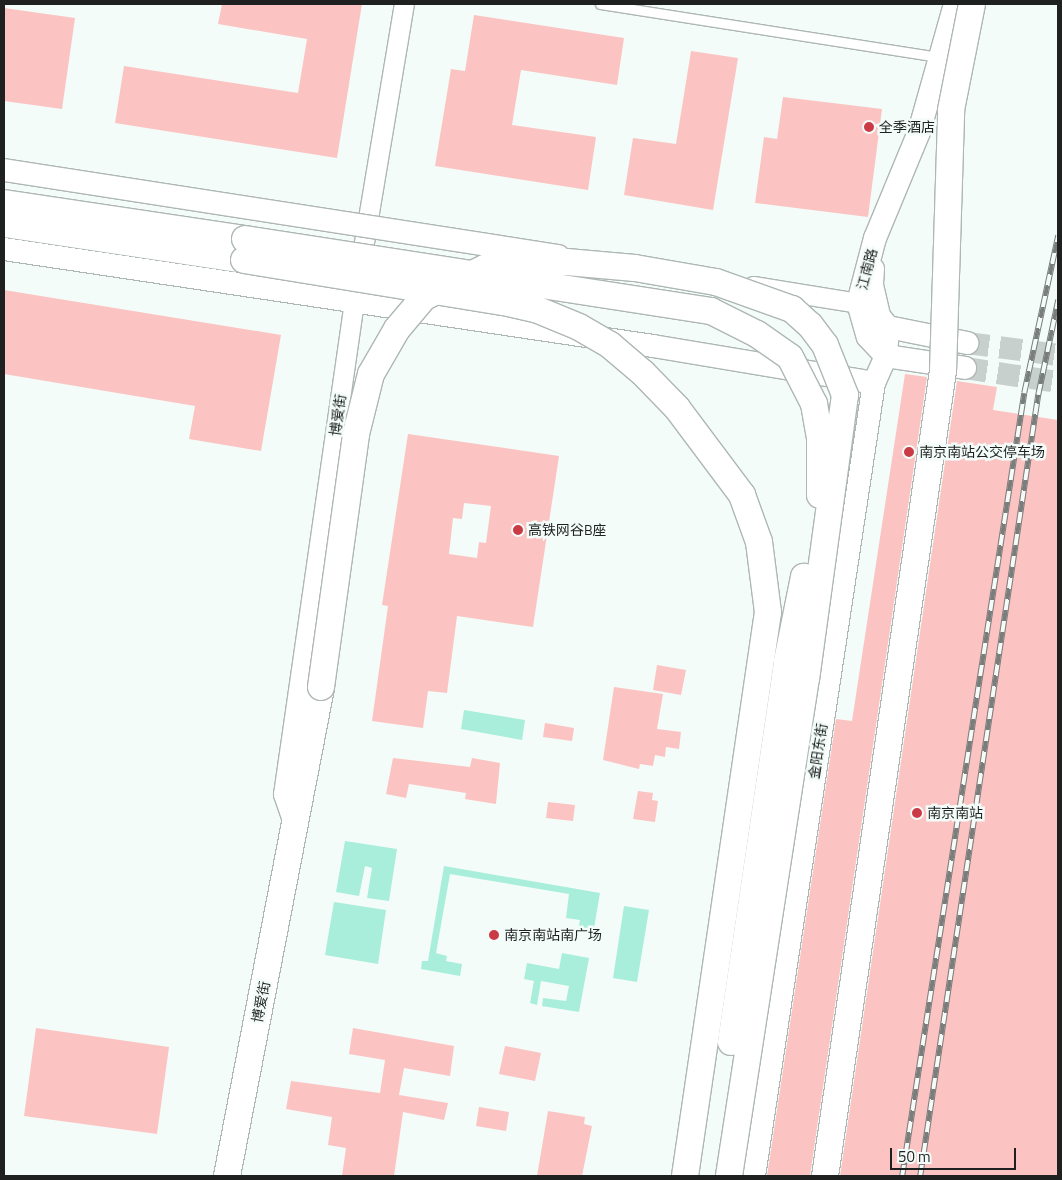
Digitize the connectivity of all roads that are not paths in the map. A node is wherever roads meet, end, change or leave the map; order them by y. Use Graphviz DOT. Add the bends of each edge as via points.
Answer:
graph roads {
  1 [pos="404,4"];
  2 [pos="600,4"];
  3 [pos="955,4"];
  4 [pos="972,4"];
  5 [pos="939,57"];
  6 [pos="4,162"];
  7 [pos="4,170"];
  8 [pos="4,203"];
  9 [pos="368,222"];
  10 [pos="4,224"];
  11 [pos="4,249"];
  12 [pos="635,268"];
  13 [pos="867,300"];
  14 [pos="354,302"];
  15 [pos="888,327"];
  16 [pos="967,343"];
  17 [pos="886,356"];
  18 [pos="965,368"];
  19 [pos="874,383"];
  20 [pos="294,827"];
  21 [pos="228,1176"];
  22 [pos="684,1176"];
  23 [pos="712,1176"];
  24 [pos="729,1176"];
  25 [pos="754,1176"];
  26 [pos="825,1176"];
  1 -- 9 [label="street, 博爱街"];
  2 -- 5 [label="lane"];
  3 -- 5 [label="street, 江南路"];
  4 -- 26 [label="main road, bridge" via="951,110 943,371"];
  5 -- 13 [label="street, 江南路" via="919,132 875,238"];
  6 -- 9 [label="street"];
  7 -- 12 [label="street, bridge"];
  8 -- 23 [label="main road, bridge" via="711,311 758,334 790,357 814,404 820,437 820,497 787,661"];
  9 -- 13 [label="street"];
  9 -- 14 [label="street, 博爱街"];
  10 -- 22 [label="main road, bridge" via="485,298 538,310 610,345 643,373 677,408 742,496 759,542 768,612"];
  11 -- 14 [label="street"];
  12 -- 20 [label="main road, 博爱街, bridge" via="567,262 485,268 424,297 397,329 370,374 356,434 321,687"];
  12 -- 24 [label="main road, 博爱街, bridge" via="716,282 792,309 825,345 845,395 810,650"];
  13 -- 15 [label="street, 江南路"];
  13 -- 17 [label="street, 江南路" via="868,337"];
  14 -- 19 [label="street" via="654,346"];
  14 -- 20 [label="street, 博爱街" via="283,794"];
  15 -- 16 [label="street"];
  15 -- 17 [label="street, 金阳东街"];
  17 -- 18 [label="street"];
  17 -- 19 [label="street, 金阳东街"];
  19 -- 25 [label="street, 金阳东街"];
  20 -- 21 [label="main road, 博爱街"];
}
